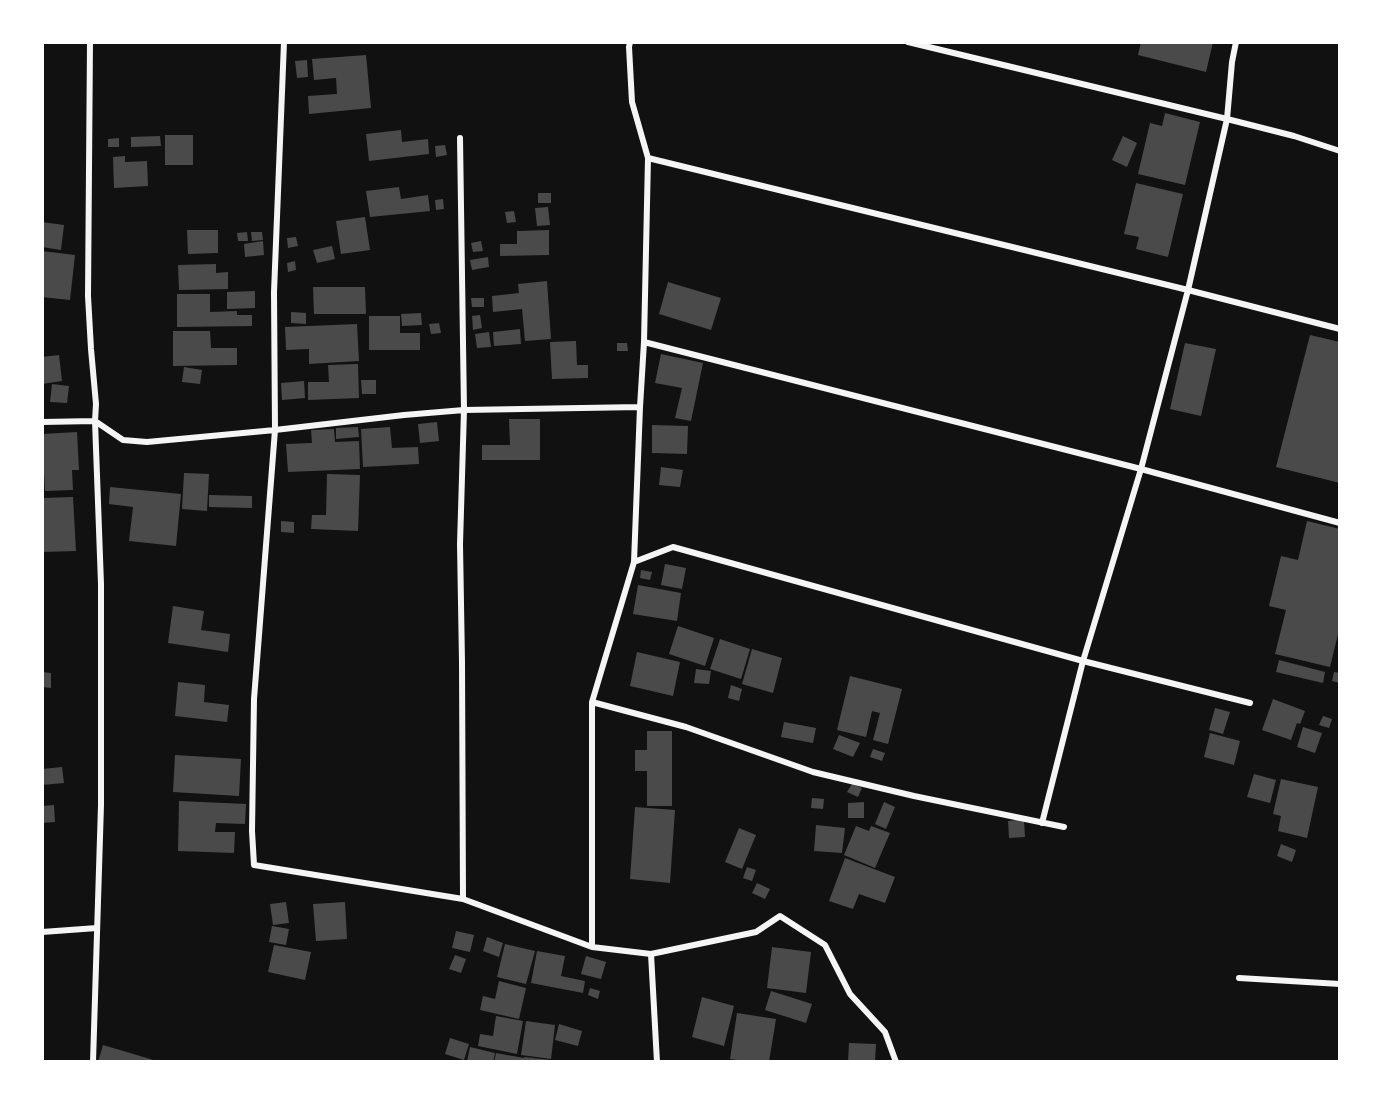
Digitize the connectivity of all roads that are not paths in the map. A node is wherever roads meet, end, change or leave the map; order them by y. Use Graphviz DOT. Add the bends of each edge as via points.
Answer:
graph roads {
  1 [pos="90,42"];
  2 [pos="284,42"];
  3 [pos="630,42"];
  4 [pos="908,42"];
  5 [pos="1236,42"];
  6 [pos="1227,119"];
  7 [pos="460,138"];
  8 [pos="1340,151"];
  9 [pos="648,158"];
  10 [pos="1188,290"];
  11 [pos="1340,329"];
  12 [pos="644,342"];
  13 [pos="640,407"];
  14 [pos="464,411"];
  15 [pos="95,421"];
  16 [pos="42,422"];
  17 [pos="275,430"];
  18 [pos="1141,469"];
  19 [pos="1340,523"];
  20 [pos="634,562"];
  21 [pos="1083,662"];
  22 [pos="592,702"];
  23 [pos="1250,703"];
  24 [pos="1042,823"];
  25 [pos="1064,827"];
  26 [pos="463,899"];
  27 [pos="97,928"];
  28 [pos="42,932"];
  29 [pos="592,947"];
  30 [pos="651,954"];
  31 [pos="1239,978"];
  32 [pos="1340,984"];
  33 [pos="93,1062"];
  34 [pos="657,1062"];
  35 [pos="896,1062"];
  1 -- 15 [label="street" via="88,296"];
  2 -- 17 [label="street" via="273,292"];
  3 -- 9 [label="street" via="632,102"];
  4 -- 6 [label="street"];
  5 -- 6 [label="street"];
  6 -- 8 [label="street"];
  6 -- 10 [label="street"];
  7 -- 14 [label="street"];
  9 -- 10 [label="street"];
  9 -- 12 [label="street"];
  10 -- 11 [label="street"];
  10 -- 18 [label="street"];
  12 -- 13 [label="street"];
  12 -- 18 [label="street"];
  13 -- 14 [label="street"];
  13 -- 20 [label="street"];
  14 -- 17 [label="street"];
  14 -- 26 [label="street" via="460,544"];
  15 -- 16 [label="street"];
  15 -- 17 [label="street" via="123,440 147,442"];
  15 -- 27 [label="street" via="102,584"];
  17 -- 26 [label="street" via="254,699 254,865"];
  18 -- 19 [label="street"];
  18 -- 21 [label="street"];
  20 -- 21 [label="street" via="674,547"];
  20 -- 22 [label="street"];
  21 -- 23 [label="street"];
  21 -- 24 [label="street"];
  22 -- 24 [label="street" via="686,727 813,772"];
  22 -- 29 [label="street"];
  24 -- 25 [label="street"];
  26 -- 29 [label="street"];
  27 -- 28 [label="street"];
  27 -- 33 [label="street"];
  29 -- 30 [label="street"];
  30 -- 34 [label="street"];
  30 -- 35 [label="street" via="756,932 780,916 825,945 850,994 885,1032"];
  31 -- 32 [label="street"];
}
